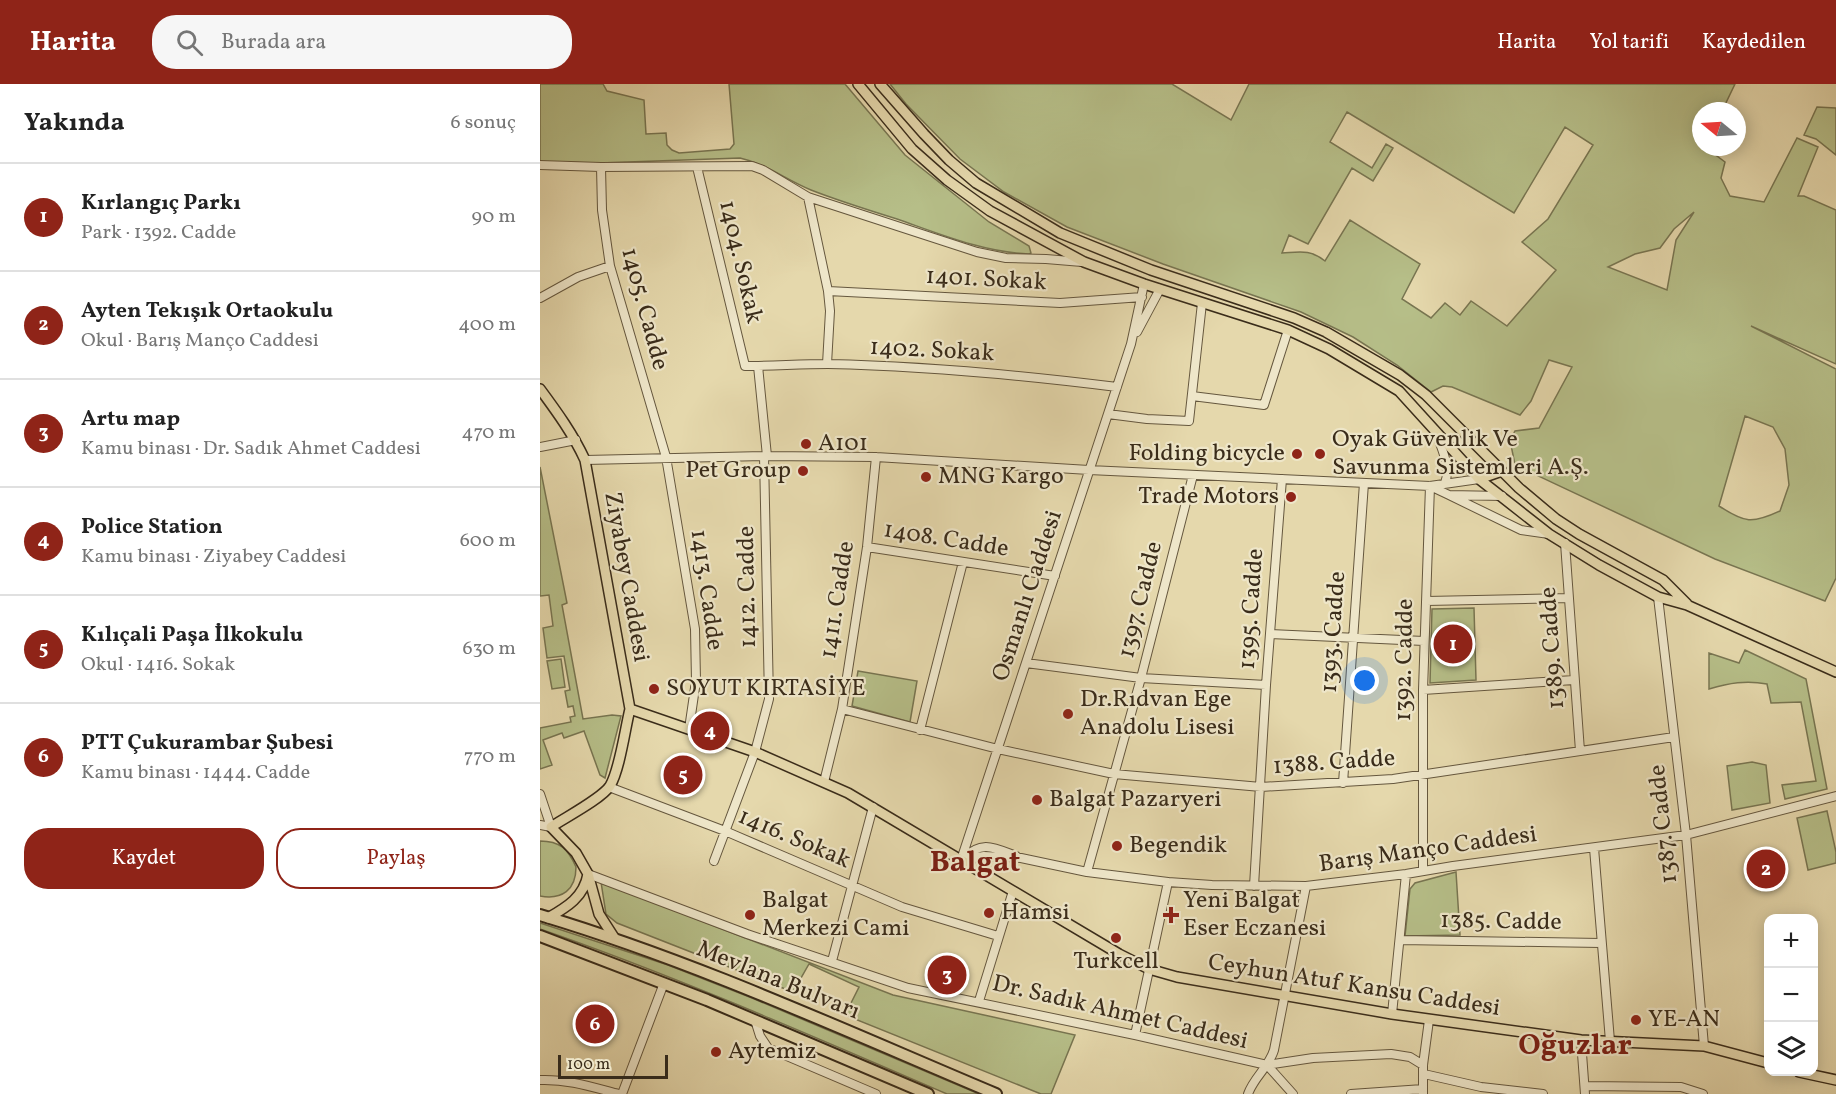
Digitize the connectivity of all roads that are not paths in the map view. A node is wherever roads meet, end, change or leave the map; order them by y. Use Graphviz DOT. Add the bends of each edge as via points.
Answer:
graph roads {
  1 [pos="858,84"];
  2 [pos="880,84"];
  3 [pos="540,165"];
  4 [pos="601,167"];
  5 [pos="697,167"];
  6 [pos="808,197"];
  7 [pos="1084,262"];
  8 [pos="610,266"];
  9 [pos="1150,270"];
  10 [pos="1165,275"];
  11 [pos="1144,284"];
  12 [pos="1160,289"];
  13 [pos="828,291"];
  14 [pos="1142,297"];
  15 [pos="540,298"];
  16 [pos="1202,303"];
  17 [pos="1288,330"];
  18 [pos="1131,344"];
  19 [pos="827,364"];
  20 [pos="745,366"];
  21 [pos="758,366"];
  22 [pos="1117,387"];
  23 [pos="540,389"];
  24 [pos="1426,395"];
  25 [pos="1192,396"];
  26 [pos="1415,408"];
  27 [pos="1108,414"];
  28 [pos="1436,430"];
  29 [pos="576,440"];
  30 [pos="540,447"];
  31 [pos="765,456"];
  32 [pos="876,457"];
  33 [pos="666,458"];
  34 [pos="585,460"];
  35 [pos="1089,470"];
  36 [pos="1502,471"];
  37 [pos="1193,475"];
  38 [pos="1282,479"];
  39 [pos="1479,479"];
  40 [pos="1364,483"];
  41 [pos="1445,483"];
  42 [pos="1430,486"];
  43 [pos="1519,488"];
  44 [pos="1449,495"];
  45 [pos="1503,496"];
  46 [pos="1549,534"];
  47 [pos="1565,543"];
  48 [pos="867,547"];
  49 [pos="963,562"];
  50 [pos="1054,576"];
  51 [pos="1658,597"];
  52 [pos="1568,598"];
  53 [pos="1426,601"];
  54 [pos="1687,604"];
  55 [pos="1270,634"];
  56 [pos="1352,638"];
  57 [pos="1424,641"];
  58 [pos="1026,663"];
  59 [pos="1836,672"];
  60 [pos="1141,678"];
  61 [pos="1574,680"];
  62 [pos="1266,685"];
  63 [pos="1423,690"];
  64 [pos="630,709"];
  65 [pos="842,709"];
  66 [pos="689,729"];
  67 [pos="920,730"];
  68 [pos="1674,737"];
  69 [pos="998,749"];
  70 [pos="1580,751"];
  71 [pos="755,752"];
  72 [pos="1114,774"];
  73 [pos="1422,775"];
  74 [pos="824,782"];
  75 [pos="1344,783"];
  76 [pos="1261,787"];
  77 [pos="609,788"];
  78 [pos="540,794"];
  79 [pos="1836,796"];
  80 [pos="873,807"];
  81 [pos="540,825"];
  82 [pos="551,826"];
  83 [pos="725,831"];
  84 [pos="1686,835"];
  85 [pos="1594,848"];
  86 [pos="961,860"];
  87 [pos="714,861"];
  88 [pos="1423,871"];
  89 [pos="1087,872"];
  90 [pos="588,874"];
  91 [pos="1406,874"];
  92 [pos="1168,882"];
  93 [pos="852,885"];
  94 [pos="1254,886"];
  95 [pos="1306,886"];
  96 [pos="1013,891"];
  97 [pos="544,917"];
  98 [pos="540,936"];
  99 [pos="998,936"];
  100 [pos="615,939"];
  101 [pos="1400,940"];
  102 [pos="1601,943"];
  103 [pos="832,961"];
  104 [pos="1149,969"];
  105 [pos="664,983"];
  106 [pos="1284,994"];
  107 [pos="979,1001"];
  108 [pos="1392,1014"];
  109 [pos="755,1020"];
  110 [pos="1429,1020"];
  111 [pos="1135,1035"];
  112 [pos="1581,1040"];
  113 [pos="1610,1041"];
  114 [pos="1704,1046"];
  115 [pos="1764,1062"];
  116 [pos="1267,1065"];
  117 [pos="1423,1065"];
  118 [pos="1424,1074"];
  119 [pos="1818,1076"];
  120 [pos="540,1080"];
  121 [pos="1836,1080"];
  122 [pos="1585,1090"];
  123 [pos="1423,1092"];
  124 [pos="1699,1093"];
  125 [pos="621,1094"];
  126 [pos="876,1094"];
  127 [pos="927,1094"];
  128 [pos="996,1094"];
  129 [pos="1248,1094"];
  130 [pos="1293,1094"];
  131 [pos="1351,1094"];
  132 [pos="1543,1094"];
  1 -- 7 [label="main road" via="912,149 946,180 990,211"];
  2 -- 9 [label="main road" via="949,160 976,183 1060,233"];
  3 -- 4 [label="street"];
  4 -- 5 [label="street"];
  4 -- 8 [label="street, 1405. Cadde"];
  5 -- 6 [label="street" via="752,166"];
  5 -- 20 [label="street, 1404. Sokak"];
  6 -- 7 [label="street" via="976,252 1006,258"];
  6 -- 13 [label="street"];
  7 -- 11 [label="main road"];
  8 -- 15 [label="street" via="578,277"];
  8 -- 33 [label="street, 1405. Cadde"];
  9 -- 10 [label="main road"];
  9 -- 11 [label="main road"];
  10 -- 12 [label="main road"];
  10 -- 24 [label="main road" via="1294,318 1358,350"];
  11 -- 12 [label="main road"];
  11 -- 14 [label="street, Osmanlı Caddesi"];
  12 -- 16 [label="main road"];
  12 -- 18 [label="street, Osmanlı Caddesi"];
  13 -- 14 [label="street, 1401. Sokak" via="1060,303"];
  13 -- 19 [label="street"];
  14 -- 18 [label="street, Osmanlı Caddesi"];
  16 -- 17 [label="main road"];
  16 -- 25 [label="street"];
  17 -- 25 [label="street" via="1263,405"];
  17 -- 26 [label="main road" via="1377,377 1399,391"];
  18 -- 22 [label="street, Osmanlı Caddesi"];
  19 -- 21 [label="street, 1402. Sokak"];
  19 -- 22 [label="street, 1402. Sokak" via="1020,375"];
  20 -- 21 [label="street, 1402. Sokak"];
  21 -- 31 [label="street"];
  22 -- 27 [label="street, Osmanlı Caddesi"];
  23 -- 29 [label="main road, Ziyabey Caddesi"];
  24 -- 26 [label="main road"];
  24 -- 36 [label="main road"];
  25 -- 27 [label="street" via="1190,421"];
  26 -- 28 [label="main road"];
  27 -- 35 [label="street, Osmanlı Caddesi"];
  28 -- 39 [label="main road"];
  28 -- 41 [label="street" via="1447,466"];
  29 -- 30 [label="street"];
  29 -- 34 [label="main road, Ziyabey Caddesi"];
  31 -- 32 [label="street"];
  31 -- 33 [label="street"];
  31 -- 71 [label="street, 1412. Cadde" via="769,699"];
  32 -- 35 [label="street"];
  32 -- 48 [label="street, 1411. Cadde"];
  33 -- 34 [label="street"];
  33 -- 66 [label="street, 1413. Cadde" via="695,629 696,681"];
  34 -- 64 [label="main road, Ziyabey Caddesi"];
  35 -- 37 [label="street"];
  35 -- 50 [label="street, Osmanlı Caddesi"];
  36 -- 39 [label="main road"];
  36 -- 43 [label="main road"];
  37 -- 38 [label="street"];
  37 -- 60 [label="street, 1397. Cadde"];
  38 -- 40 [label="street"];
  38 -- 55 [label="street, 1395. Cadde"];
  39 -- 41 [label="street"];
  39 -- 45 [label="main road"];
  40 -- 42 [label="street"];
  40 -- 56 [label="street, 1393. Cadde"];
  41 -- 42 [label="street"];
  42 -- 44 [label="street"];
  42 -- 53 [label="street, 1392. Cadde"];
  43 -- 45 [label="main road"];
  43 -- 54 [label="main road" via="1579,534 1663,580"];
  44 -- 45 [label="street"];
  44 -- 46 [label="street" via="1521,530"];
  45 -- 46 [label="main road"];
  46 -- 47 [label="main road"];
  47 -- 51 [label="main road"];
  47 -- 52 [label="street, 1389. Cadde"];
  48 -- 49 [label="street, 1408. Cadde"];
  48 -- 65 [label="street, 1411. Cadde"];
  49 -- 50 [label="street, 1408. Cadde"];
  49 -- 67 [label="street"];
  50 -- 58 [label="street, Osmanlı Caddesi"];
  51 -- 54 [label="main road"];
  51 -- 68 [label="street, 1387. Cadde"];
  52 -- 53 [label="street"];
  52 -- 61 [label="street, 1389. Cadde"];
  53 -- 57 [label="street, 1392. Cadde"];
  54 -- 59 [label="main road"];
  55 -- 56 [label="street"];
  55 -- 62 [label="street, 1395. Cadde"];
  56 -- 57 [label="street"];
  56 -- 75 [label="street, 1393. Cadde"];
  57 -- 63 [label="street, 1392. Cadde"];
  58 -- 60 [label="street"];
  58 -- 69 [label="street, Osmanlı Caddesi"];
  60 -- 62 [label="street"];
  60 -- 72 [label="street, 1397. Cadde"];
  61 -- 63 [label="street"];
  61 -- 70 [label="street, 1389. Cadde"];
  62 -- 76 [label="street, 1395. Cadde"];
  63 -- 73 [label="street, 1392. Cadde"];
  64 -- 66 [label="main road"];
  64 -- 77 [label="main road"];
  65 -- 67 [label="street, 1388. Cadde"];
  65 -- 74 [label="street, 1411. Cadde"];
  66 -- 71 [label="main road"];
  67 -- 69 [label="street, 1388. Cadde"];
  68 -- 70 [label="street, 1388. Cadde"];
  68 -- 84 [label="street, 1387. Cadde"];
  69 -- 72 [label="street, 1388. Cadde"];
  69 -- 86 [label="street, Osmanlı Caddesi"];
  70 -- 73 [label="street, 1388. Cadde"];
  71 -- 74 [label="main road"];
  71 -- 83 [label="street, 1412. Cadde"];
  72 -- 76 [label="street, 1388. Cadde"];
  72 -- 89 [label="street, 1397. Cadde"];
  73 -- 75 [label="street, 1388. Cadde"];
  73 -- 88 [label="street, 1392. Cadde"];
  74 -- 80 [label="main road"];
  75 -- 76 [label="street, 1388. Cadde"];
  76 -- 94 [label="street, 1395. Cadde"];
  77 -- 82 [label="main road"];
  77 -- 83 [label="street, 1416. Sokak"];
  78 -- 82 [label="street"];
  79 -- 84 [label="street, Barış Manço Caddesi"];
  80 -- 86 [label="main road"];
  80 -- 93 [label="street"];
  81 -- 82 [label="street"];
  82 -- 90 [label="main road" via="576,853"];
  83 -- 87 [label="street, 1412. Cadde"];
  83 -- 93 [label="street, 1416. Sokak"];
  84 -- 85 [label="street, Barış Manço Caddesi"];
  84 -- 114 [label="street, 1387. Cadde"];
  85 -- 88 [label="street, Barış Manço Caddesi"];
  85 -- 102 [label="street"];
  86 -- 89 [label="street, Barış Manço Caddesi" via="974,849 993,847 1021,858"];
  86 -- 96 [label="main road, Ceyhun Atuf Kansu Caddesi"];
  88 -- 91 [label="street, Barış Manço Caddesi"];
  89 -- 92 [label="street, Barış Manço Caddesi"];
  90 -- 97 [label="main road" via="577,898"];
  90 -- 100 [label="main road" via="599,914"];
  90 -- 103 [label="street, Dr. Sadık Ahmet Caddesi" via="747,934"];
  91 -- 95 [label="street, Barış Manço Caddesi"];
  91 -- 101 [label="street"];
  92 -- 94 [label="street, Barış Manço Caddesi"];
  92 -- 104 [label="street"];
  93 -- 99 [label="street, 1416. Sokak" via="902,907"];
  93 -- 103 [label="street"];
  94 -- 95 [label="street, Barış Manço Caddesi"];
  95 -- 106 [label="street"];
  96 -- 99 [label="street"];
  96 -- 104 [label="main road, Ceyhun Atuf Kansu Caddesi"];
  97 -- 100 [label="highway, Mevlana Bulvarı"];
  98 -- 105 [label="highway, Mevlana Bulvarı"];
  99 -- 107 [label="street"];
  100 -- 128 [label="highway, Mevlana Bulvarı" via="756,993"];
  101 -- 102 [label="street, 1385. Cadde"];
  101 -- 108 [label="street"];
  102 -- 113 [label="street"];
  103 -- 107 [label="street, Dr. Sadık Ahmet Caddesi" via="908,988"];
  104 -- 106 [label="main road, Ceyhun Atuf Kansu Caddesi"];
  104 -- 111 [label="street"];
  105 -- 109 [label="highway, Mevlana Bulvarı"];
  105 -- 125 [label="street"];
  106 -- 108 [label="main road, Ceyhun Atuf Kansu Caddesi"];
  106 -- 116 [label="street" via="1276,1043"];
  107 -- 111 [label="street, Dr. Sadık Ahmet Caddesi"];
  108 -- 110 [label="main road, Ceyhun Atuf Kansu Caddesi"];
  109 -- 126 [label="street, Mevlana Bulvarı" via="768,1048"];
  109 -- 127 [label="highway, Mevlana Bulvarı"];
  110 -- 112 [label="main road, Ceyhun Atuf Kansu Caddesi"];
  110 -- 117 [label="street"];
  111 -- 116 [label="street, Dr. Sadık Ahmet Caddesi"];
  112 -- 113 [label="main road, Ceyhun Atuf Kansu Caddesi"];
  112 -- 122 [label="street"];
  113 -- 114 [label="main road, Ceyhun Atuf Kansu Caddesi"];
  114 -- 115 [label="main road, Ceyhun Atuf Kansu Caddesi"];
  116 -- 117 [label="street" via="1391,1054 1410,1057"];
  116 -- 129 [label="street"];
  116 -- 130 [label="street"];
  117 -- 118 [label="street"];
  118 -- 123 [label="street"];
  118 -- 132 [label="street" via="1481,1087"];
  119 -- 121 [label="main road"];
  120 -- 125 [label="street" via="572,1082"];
  122 -- 124 [label="street" via="1681,1087"];
  123 -- 131 [label="street"];
}
